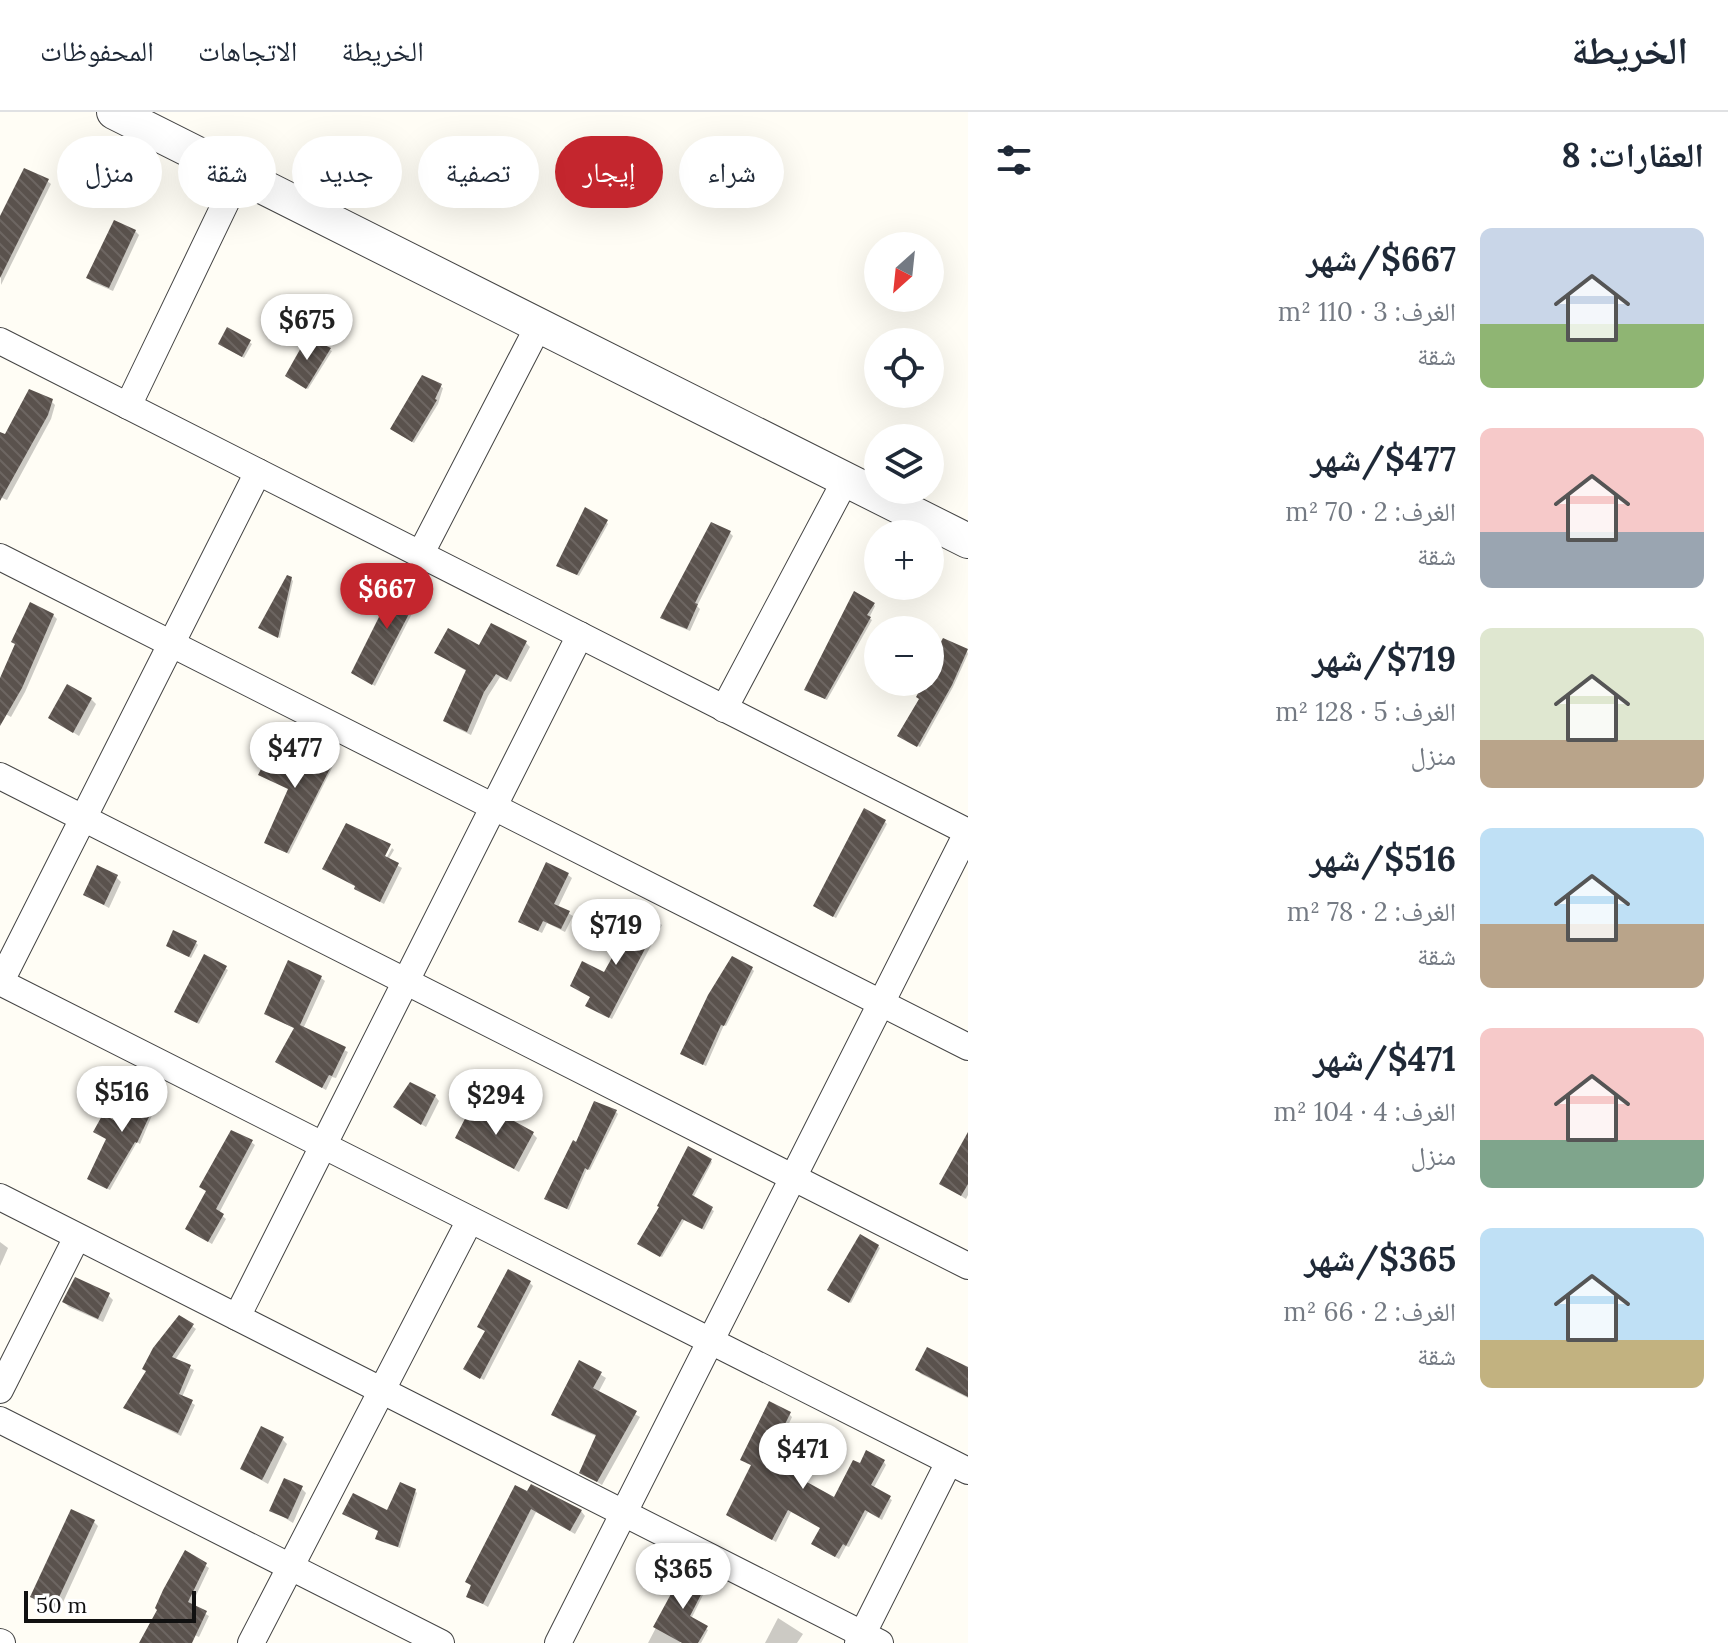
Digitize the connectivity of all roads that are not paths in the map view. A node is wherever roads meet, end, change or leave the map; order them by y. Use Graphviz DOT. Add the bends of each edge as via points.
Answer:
graph roads {
  1 [pos="114,112"];
  2 [pos="178,144"];
  3 [pos="276,194"];
  4 [pos="223,208"];
  5 [pos="539,325"];
  6 [pos="0,341"];
  7 [pos="128,406"];
  8 [pos="258,472"];
  9 [pos="846,479"];
  10 [pos="968,541"];
  11 [pos="420,555"];
  12 [pos="0,557"];
  13 [pos="580,635"];
  14 [pos="171,644"];
  15 [pos="724,709"];
  16 [pos="0,776"];
  17 [pos="494,807"];
  18 [pos="83,818"];
  19 [pos="968,831"];
  20 [pos="406,981"];
  21 [pos="0,982"];
  22 [pos="881,1003"];
  23 [pos="968,1047"];
  24 [pos="323,1146"];
  25 [pos="793,1177"];
  26 [pos="0,1197"];
  27 [pos="470,1220"];
  28 [pos="77,1237"];
  29 [pos="968,1266"];
  30 [pos="237,1317"];
  31 [pos="710,1341"];
  32 [pos="0,1390"];
  33 [pos="382,1391"];
  34 [pos="0,1420"];
  35 [pos="958,1466"];
  36 [pos="624,1513"];
  37 [pos="290,1567"];
  38 [pos="867,1640"];
  39 [pos="251,1643"];
  40 [pos="441,1643"];
  41 [pos="558,1643"];
  1 -- 2 [label="street"];
  3 -- 5 [label="street"];
  4 -- 7 [label="street"];
  5 -- 9 [label="street"];
  5 -- 11 [label="street"];
  6 -- 7 [label="street"];
  7 -- 8 [label="street"];
  8 -- 11 [label="street"];
  8 -- 14 [label="street"];
  9 -- 10 [label="street"];
  9 -- 15 [label="street"];
  11 -- 13 [label="street"];
  12 -- 14 [label="street"];
  13 -- 15 [label="street"];
  13 -- 17 [label="street"];
  14 -- 17 [label="street"];
  14 -- 18 [label="street"];
  15 -- 19 [label="street"];
  16 -- 18 [label="street"];
  17 -- 20 [label="street"];
  17 -- 22 [label="street"];
  18 -- 20 [label="street"];
  18 -- 21 [label="street"];
  19 -- 22 [label="street"];
  20 -- 24 [label="street"];
  20 -- 25 [label="street"];
  21 -- 24 [label="street"];
  22 -- 23 [label="street"];
  22 -- 25 [label="street"];
  24 -- 27 [label="street"];
  24 -- 30 [label="street"];
  25 -- 29 [label="street"];
  25 -- 31 [label="street"];
  26 -- 28 [label="street"];
  27 -- 31 [label="street"];
  27 -- 33 [label="street"];
  28 -- 30 [label="street"];
  28 -- 32 [label="street"];
  30 -- 33 [label="street"];
  31 -- 35 [label="street"];
  31 -- 36 [label="street"];
  33 -- 36 [label="street"];
  33 -- 37 [label="street"];
  34 -- 37 [label="street"];
  35 -- 38 [label="street"];
  36 -- 38 [label="street"];
  36 -- 41 [label="street"];
  37 -- 39 [label="street"];
  37 -- 40 [label="street"];
}
